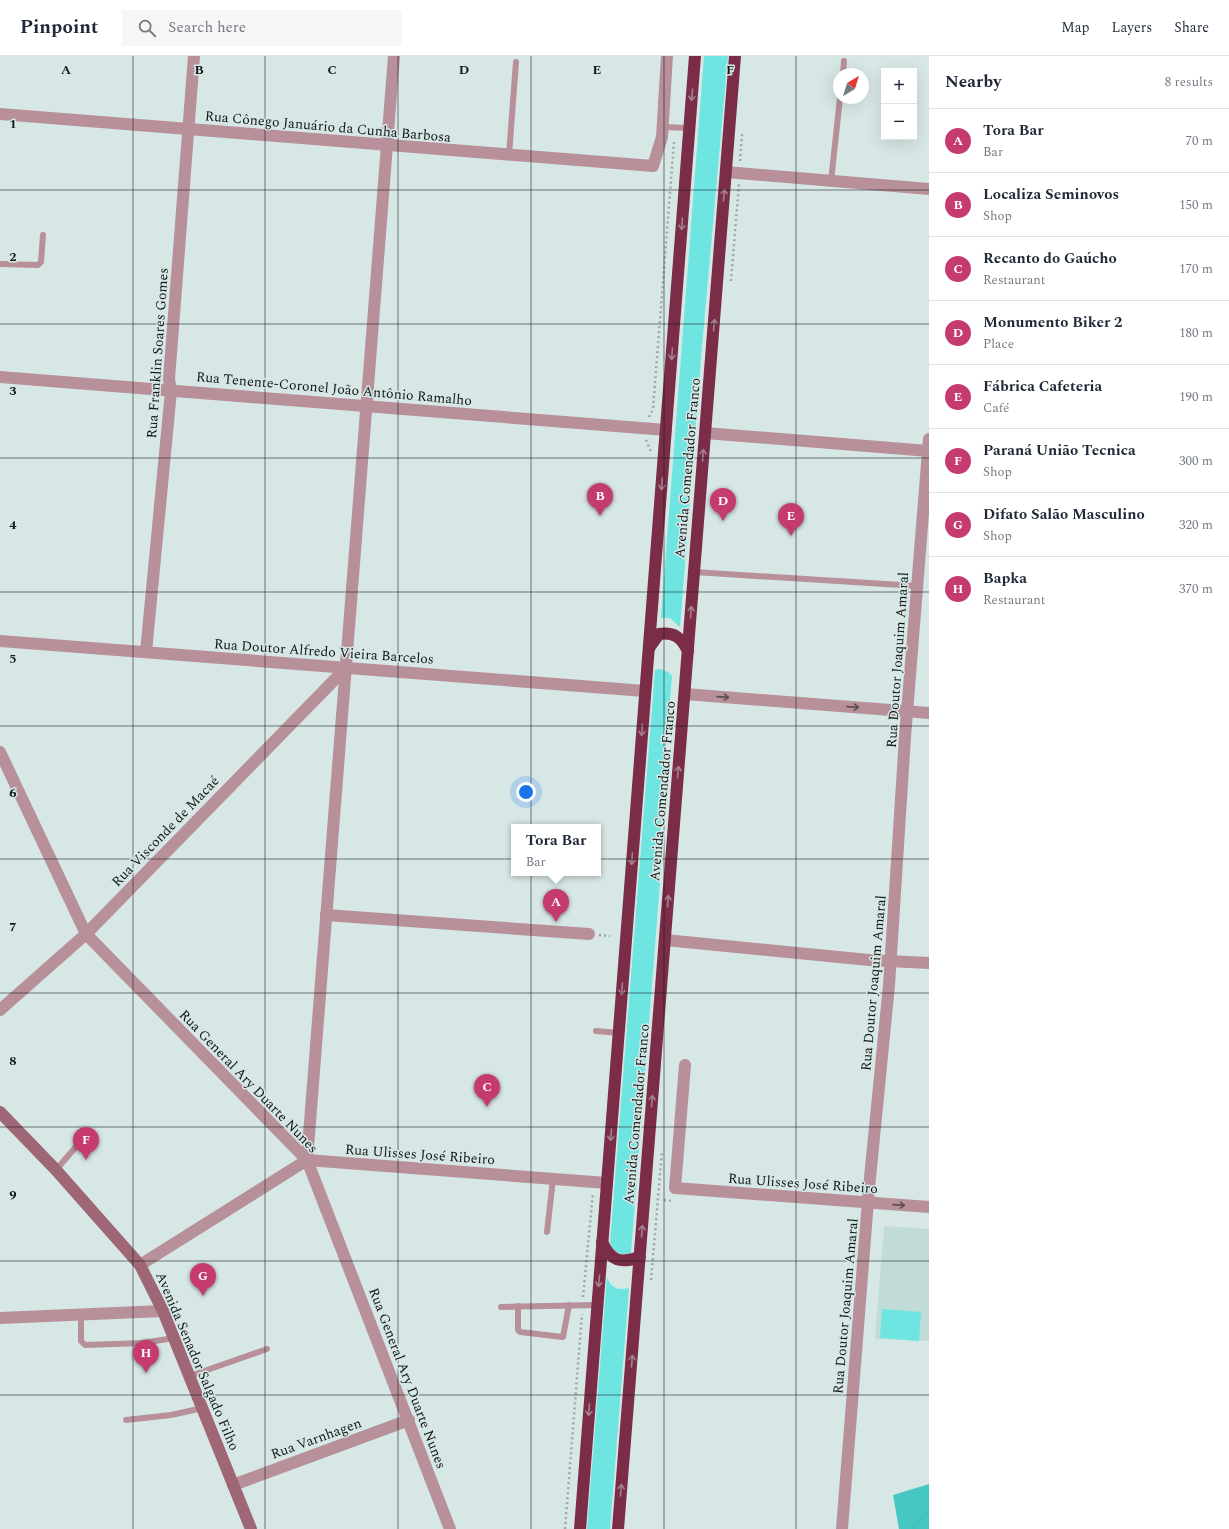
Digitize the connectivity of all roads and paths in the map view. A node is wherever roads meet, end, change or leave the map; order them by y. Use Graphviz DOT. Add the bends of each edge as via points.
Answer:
graph roads {
  1 [pos="194,56"];
  2 [pos="394,56"];
  3 [pos="667,56"];
  4 [pos="695,56"];
  5 [pos="735,56"];
  6 [pos="844,61"];
  7 [pos="516,62"];
  8 [pos="843,68"];
  9 [pos="839,104"];
  10 [pos="0,114"];
  11 [pos="663,127"];
  12 [pos="689,128"];
  13 [pos="187,129"];
  14 [pos="675,135"];
  15 [pos="387,145"];
  16 [pos="509,155"];
  17 [pos="726,172"];
  18 [pos="831,181"];
  19 [pos="929,189"];
  20 [pos="43,235"];
  21 [pos="0,264"];
  22 [pos="0,377"];
  23 [pos="171,391"];
  24 [pos="366,406"];
  25 [pos="647,419"];
  26 [pos="666,430"];
  27 [pos="705,433"];
  28 [pos="929,447"];
  29 [pos="694,572"];
  30 [pos="917,586"];
  31 [pos="0,641"];
  32 [pos="649,648"];
  33 [pos="688,651"];
  34 [pos="146,652"];
  35 [pos="346,668"];
  36 [pos="645,691"];
  37 [pos="685,694"];
  38 [pos="907,711"];
  39 [pos="929,713"];
  40 [pos="0,752"];
  41 [pos="326,914"];
  42 [pos="86,934"];
  43 [pos="589,934"];
  44 [pos="665,940"];
  45 [pos="891,960"];
  46 [pos="929,963"];
  47 [pos="0,1010"];
  48 [pos="596,1031"];
  49 [pos="619,1033"];
  50 [pos="685,1065"];
  51 [pos="0,1112"];
  52 [pos="86,1135"];
  53 [pos="306,1160"];
  54 [pos="56,1170"];
  55 [pos="553,1179"];
  56 [pos="607,1183"];
  57 [pos="592,1198"];
  58 [pos="664,1200"];
  59 [pos="672,1201"];
  60 [pos="868,1203"];
  61 [pos="929,1207"];
  62 [pos="547,1232"];
  63 [pos="602,1242"];
  64 [pos="640,1257"];
  65 [pos="140,1265"];
  66 [pos="597,1304"];
  67 [pos="569,1305"];
  68 [pos="583,1305"];
  69 [pos="518,1306"];
  70 [pos="501,1307"];
  71 [pos="163,1311"];
  72 [pos="82,1315"];
  73 [pos="0,1318"];
  74 [pos="174,1338"];
  75 [pos="267,1349"];
  76 [pos="190,1376"];
  77 [pos="203,1408"];
  78 [pos="126,1420"];
  79 [pos="409,1420"];
  80 [pos="233,1485"];
  81 [pos="251,1529"];
  82 [pos="450,1529"];
  83 [pos="565,1529"];
  84 [pos="580,1529"];
  85 [pos="618,1529"];
  86 [pos="624,1529"];
  87 [pos="842,1529"];
  1 -- 13 [label="street, Rua Franklin Soares Gomes"];
  2 -- 15 [label="street"];
  3 -- 11 [label="street"];
  4 -- 12 [label="highway, Avenida Comendador Franco, one-way"];
  5 -- 17 [label="highway, Avenida Comendador Franco"];
  6 -- 8 [label="lane"];
  7 -- 16 [label="lane"];
  9 -- 18 [label="lane"];
  10 -- 13 [label="street, Rua Cônego Januário da Cunha Barbosa"];
  11 -- 12 [label="lane"];
  11 -- 16 [label="street, Rua Cônego Januário da Cunha Barbosa" via="654,166"];
  12 -- 26 [label="highway, Avenida Comendador Franco, one-way"];
  13 -- 15 [label="street, Rua Cônego Januário da Cunha Barbosa"];
  13 -- 23 [label="street, Rua Franklin Soares Gomes" via="169,379"];
  14 -- 25 [label="path" via="653,409"];
  15 -- 16 [label="street, Rua Cônego Januário da Cunha Barbosa"];
  15 -- 24 [label="street"];
  17 -- 18 [label="street"];
  27 -- 17 [label="highway, Avenida Comendador Franco, one-way"];
  18 -- 19 [label="street"];
  20 -- 21 [label="lane" via="41,262 38,265"];
  22 -- 23 [label="street, Rua Tenente-Coronel João Antônio Ramalho"];
  23 -- 24 [label="street, Rua Tenente-Coronel João Antônio Ramalho"];
  23 -- 34 [label="street, Rua Franklin Soares Gomes"];
  24 -- 26 [label="street, Rua Tenente-Coronel João Antônio Ramalho"];
  24 -- 35 [label="street"];
  26 -- 32 [label="highway, Avenida Comendador Franco, one-way"];
  27 -- 28 [label="street"];
  29 -- 27 [label="highway, Avenida Comendador Franco, one-way"];
  28 -- 30 [label="street, Rua Doutor Joaquim Amaral"];
  29 -- 30 [label="lane"];
  33 -- 29 [label="highway, Avenida Comendador Franco, one-way"];
  30 -- 38 [label="street, Rua Doutor Joaquim Amaral"];
  31 -- 34 [label="street, Rua Doutor Alfredo Vieira Barcelos"];
  32 -- 33 [label="highway" via="659,634 668,633 684,642"];
  32 -- 36 [label="highway, Avenida Comendador Franco"];
  33 -- 37 [label="highway, Avenida Comendador Franco"];
  34 -- 35 [label="street, Rua Doutor Alfredo Vieira Barcelos"];
  35 -- 36 [label="street, Rua Doutor Alfredo Vieira Barcelos"];
  35 -- 41 [label="street"];
  35 -- 42 [label="street, Rua Visconde de Macaé"];
  36 -- 49 [label="highway, Avenida Comendador Franco, one-way"];
  37 -- 38 [label="street, one-way"];
  44 -- 37 [label="highway, Avenida Comendador Franco, one-way"];
  38 -- 39 [label="street"];
  38 -- 45 [label="street, Rua Doutor Joaquim Amaral"];
  40 -- 42 [label="street, Rua General Ary Duarte Nunes"];
  41 -- 43 [label="street"];
  41 -- 53 [label="street"];
  42 -- 47 [label="street, Rua Visconde de Macaé"];
  42 -- 53 [label="street, Rua General Ary Duarte Nunes"];
  44 -- 45 [label="street"];
  64 -- 44 [label="highway, Avenida Comendador Franco, one-way"];
  45 -- 46 [label="street"];
  45 -- 60 [label="street, Rua Doutor Joaquim Amaral"];
  48 -- 49 [label="lane"];
  49 -- 56 [label="highway, Avenida Comendador Franco, one-way"];
  50 -- 60 [label="street, Rua Ulisses José Ribeiro" via="675,1188"];
  51 -- 54 [label="main road, Avenida Senador Salgado Filho"];
  52 -- 54 [label="lane"];
  53 -- 55 [label="street, Rua Ulisses José Ribeiro"];
  53 -- 65 [label="street"];
  53 -- 79 [label="street, Rua General Ary Duarte Nunes"];
  54 -- 65 [label="main road, Avenida Senador Salgado Filho"];
  55 -- 56 [label="street, Rua Ulisses José Ribeiro"];
  55 -- 62 [label="lane"];
  56 -- 63 [label="highway, Avenida Comendador Franco"];
  57 -- 68 [label="path"];
  58 -- 59 [label="path"];
  60 -- 61 [label="street, Rua Ulisses José Ribeiro, one-way"];
  60 -- 87 [label="street, Rua Doutor Joaquim Amaral"];
  63 -- 64 [label="highway" via="614,1258 622,1261"];
  63 -- 66 [label="highway, Avenida Comendador Franco, one-way"];
  85 -- 64 [label="highway, Avenida Comendador Franco, one-way"];
  65 -- 71 [label="main road, Avenida Senador Salgado Filho"];
  66 -- 68 [label="lane"];
  66 -- 84 [label="highway, Avenida Comendador Franco, one-way"];
  67 -- 68 [label="lane"];
  67 -- 69 [label="lane"];
  67 -- 69 [label="lane" via="562,1337 520,1332"];
  68 -- 83 [label="path"];
  69 -- 70 [label="lane"];
  71 -- 72 [label="street"];
  71 -- 74 [label="main road, Avenida Senador Salgado Filho"];
  72 -- 73 [label="street"];
  72 -- 74 [label="lane" via="81,1341 85,1346 142,1343"];
  74 -- 76 [label="main road, Avenida Senador Salgado Filho"];
  75 -- 76 [label="lane"];
  76 -- 77 [label="main road, Avenida Senador Salgado Filho"];
  77 -- 78 [label="lane"];
  77 -- 80 [label="main road, Avenida Senador Salgado Filho"];
  79 -- 80 [label="street, Rua Varnhagen"];
  79 -- 82 [label="street, Rua General Ary Duarte Nunes"];
  80 -- 81 [label="main road, Avenida Senador Salgado Filho"];
  85 -- 86 [label="street"];
}
